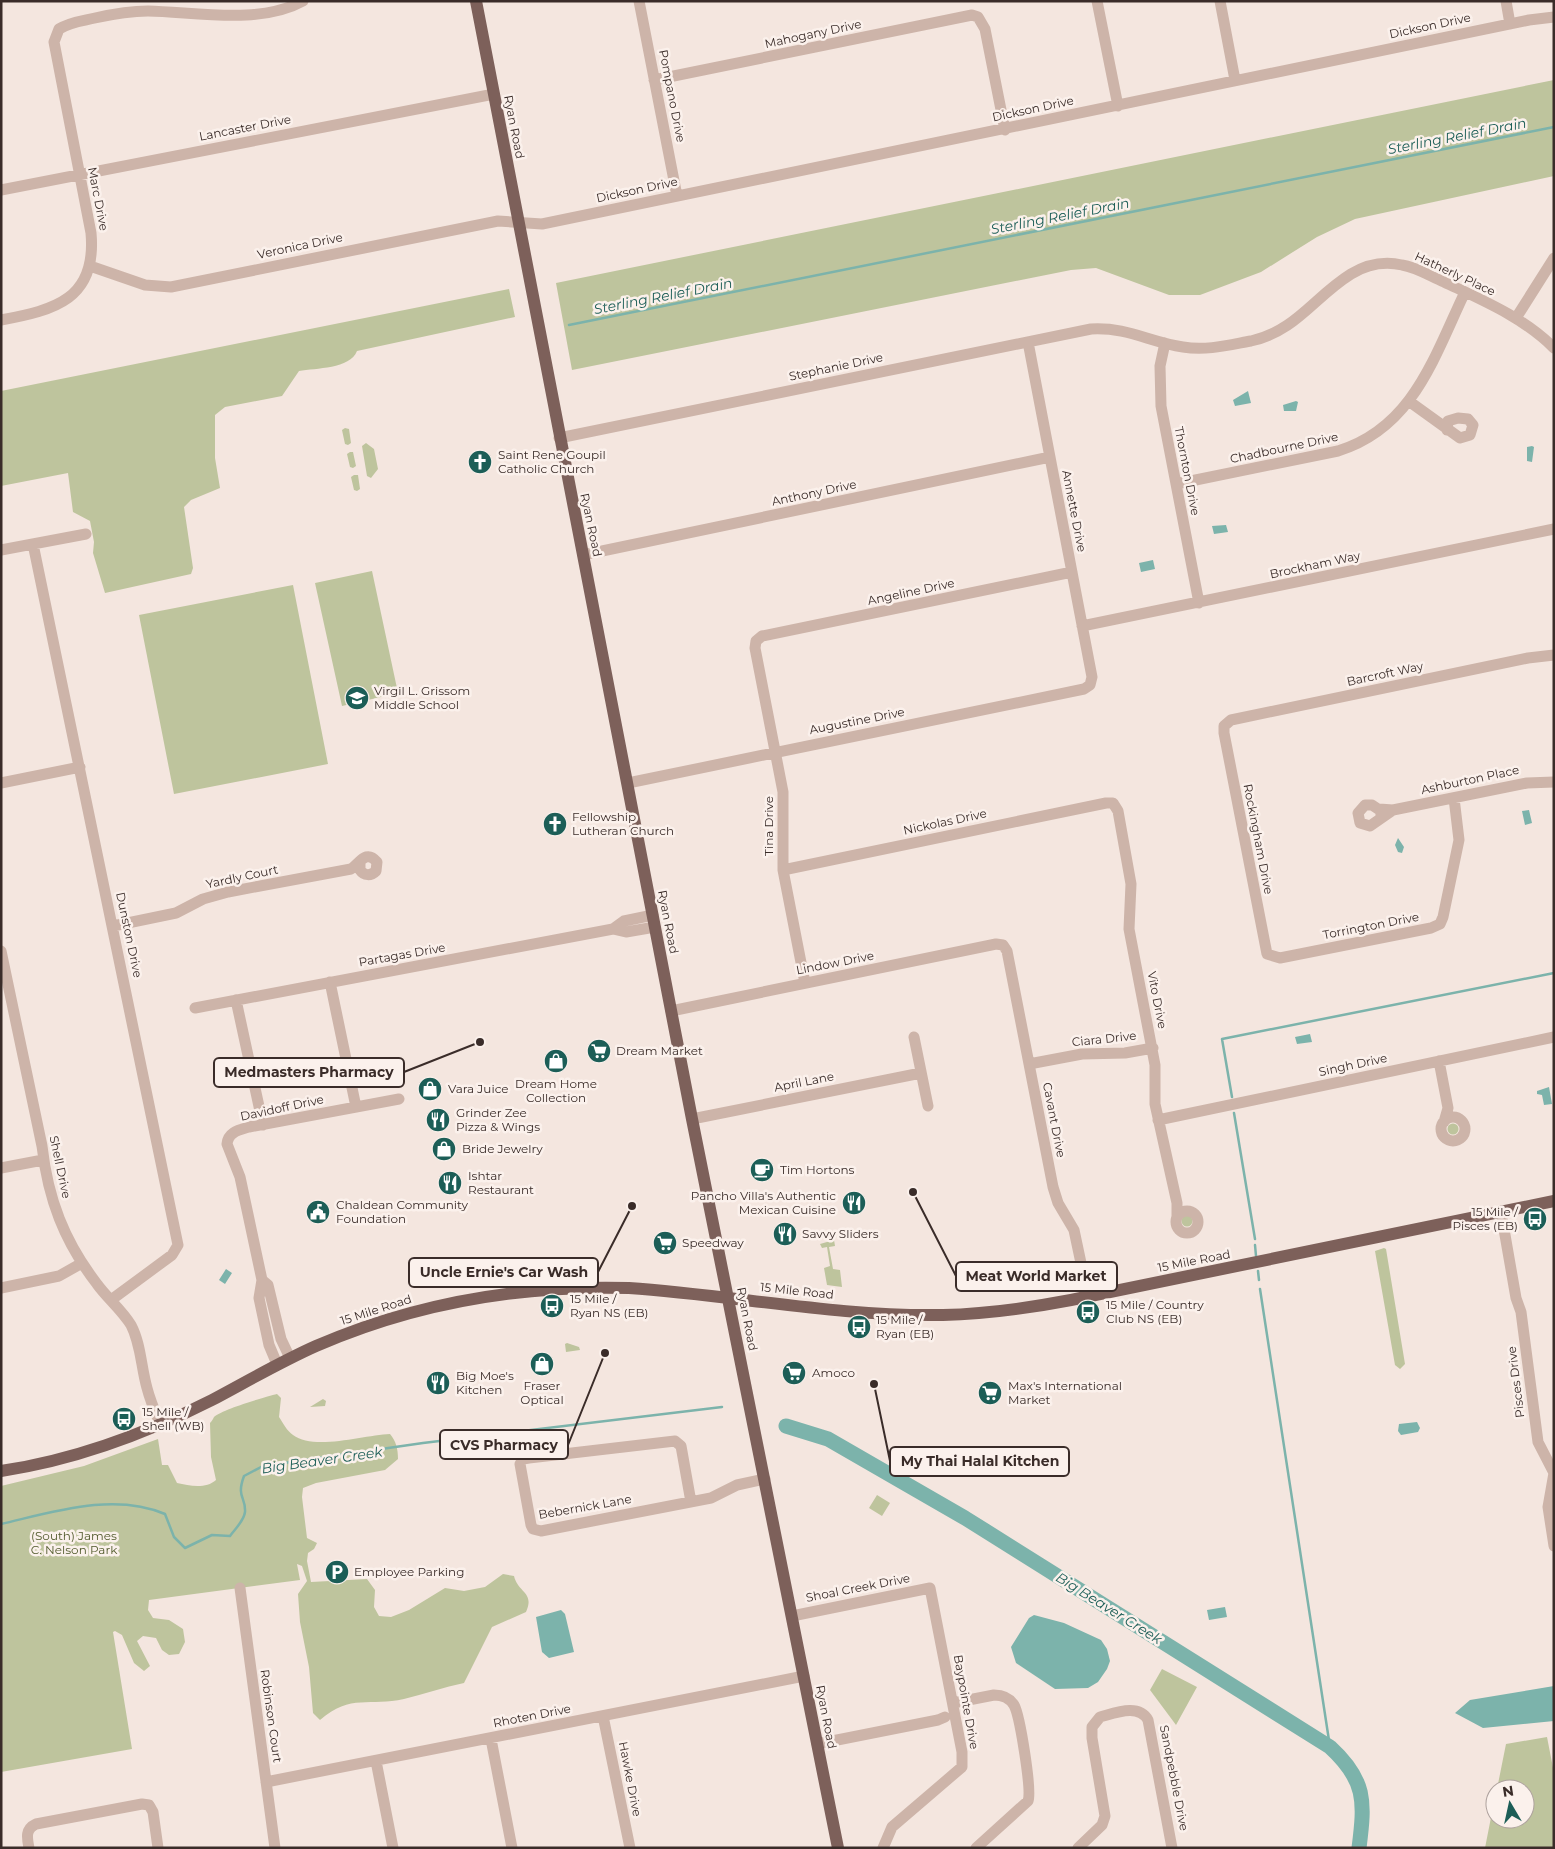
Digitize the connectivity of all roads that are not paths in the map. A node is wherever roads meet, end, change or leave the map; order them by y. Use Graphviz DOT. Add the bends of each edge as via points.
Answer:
graph roads {
  1 [pos="303,1"];
  2 [pos="476,1"];
  3 [pos="639,1"];
  4 [pos="1098,1"];
  5 [pos="1220,1"];
  6 [pos="1506,1"];
  7 [pos="1554,17"];
  8 [pos="1510,24"];
  9 [pos="654,80"];
  10 [pos="1235,80"];
  11 [pos="494,94"];
  12 [pos="1118,106"];
  13 [pos="1005,130"];
  14 [pos="80,174"];
  15 [pos="1,190"];
  16 [pos="677,196"];
  17 [pos="518,223"];
  18 [pos="1554,258"];
  19 [pos="90,266"];
  20 [pos="1465,292"];
  21 [pos="1516,318"];
  22 [pos="1,320"];
  23 [pos="1119,329"];
  24 [pos="1028,342"];
  25 [pos="1165,343"];
  26 [pos="1554,348"];
  27 [pos="1410,402"];
  28 [pos="1446,424"];
  29 [pos="559,438"];
  30 [pos="1050,457"];
  31 [pos="1176,484"];
  32 [pos="1554,529"];
  33 [pos="86,534"];
  34 [pos="33,544"];
  35 [pos="1,550"];
  36 [pos="583,555"];
  37 [pos="1072,572"];
  38 [pos="1198,603"];
  39 [pos="1082,626"];
  40 [pos="756,641"];
  41 [pos="1554,655"];
  42 [pos="1090,685"];
  43 [pos="1224,726"];
  44 [pos="775,752"];
  45 [pos="80,767"];
  46 [pos="1554,782"];
  47 [pos="1,783"];
  48 [pos="628,783"];
  49 [pos="1454,798"];
  50 [pos="1113,804"];
  51 [pos="1380,813"];
  52 [pos="357,867"];
  53 [pos="783,870"];
  54 [pos="654,921"];
  55 [pos="113,926"];
  56 [pos="1003,945"];
  57 [pos="1,951"];
  58 [pos="1270,957"];
  59 [pos="330,982"];
  60 [pos="805,983"];
  61 [pos="236,1000"];
  62 [pos="195,1008"];
  63 [pos="671,1011"];
  64 [pos="914,1037"];
  65 [pos="1554,1037"];
  66 [pos="1153,1048"];
  67 [pos="1439,1061"];
  68 [pos="1029,1064"];
  69 [pos="921,1073"];
  70 [pos="399,1099"];
  71 [pos="928,1106"];
  72 [pos="356,1107"];
  73 [pos="1448,1108"];
  74 [pos="692,1118"];
  75 [pos="1458,1118"];
  76 [pos="1158,1120"];
  77 [pos="1444,1122"];
  78 [pos="262,1125"];
  79 [pos="44,1160"];
  80 [pos="1,1168"];
  81 [pos="1554,1201"];
  82 [pos="1177,1203"];
  83 [pos="1189,1211"];
  84 [pos="1501,1212"];
  85 [pos="1177,1217"];
  86 [pos="82,1263"];
  87 [pos="262,1280"];
  88 [pos="1,1288"];
  89 [pos="1088,1296"];
  90 [pos="729,1298"];
  91 [pos="111,1300"];
  92 [pos="290,1358"];
  93 [pos="277,1364"];
  94 [pos="160,1424"];
  95 [pos="1,1471"];
  96 [pos="765,1479"];
  97 [pos="691,1502"];
  98 [pos="1554,1546"];
  99 [pos="240,1588"];
  100 [pos="930,1588"];
  101 [pos="792,1616"];
  102 [pos="804,1676"];
  103 [pos="953,1703"];
  104 [pos="604,1716"];
  105 [pos="945,1716"];
  106 [pos="491,1738"];
  107 [pos="817,1744"];
  108 [pos="376,1761"];
  109 [pos="266,1782"];
  110 [pos="28,1848"];
  111 [pos="158,1848"];
  112 [pos="275,1848"];
  113 [pos="393,1848"];
  114 [pos="512,1848"];
  115 [pos="630,1848"];
  116 [pos="838,1848"];
  117 [pos="883,1848"];
  118 [pos="976,1848"];
  119 [pos="1078,1848"];
  120 [pos="1172,1848"];
  1 -- 14 [label="street, Marc Drive" via="280,10 242,15 147,11 116,14 70,23 59,29 54,42"];
  2 -- 11 [label="main road, Ryan Road"];
  3 -- 9 [label="street, Pompano Drive"];
  4 -- 12 [label="street"];
  5 -- 10 [label="street"];
  6 -- 8 [label="street"];
  7 -- 8 [label="street, Dickson Drive"];
  8 -- 10 [label="street, Dickson Drive"];
  9 -- 13 [label="street, Mahogany Drive" via="972,15 978,17 985,30"];
  9 -- 16 [label="street, Pompano Drive"];
  10 -- 12 [label="street, Dickson Drive"];
  11 -- 14 [label="street, Lancaster Drive"];
  11 -- 17 [label="main road, Ryan Road"];
  12 -- 13 [label="street, Dickson Drive"];
  13 -- 16 [label="street, Dickson Drive"];
  14 -- 15 [label="street, Lancaster Drive"];
  14 -- 19 [label="street, Marc Drive" via="91,233"];
  16 -- 17 [label="street, Dickson Drive" via="542,224"];
  17 -- 19 [label="street, Veronica Drive" via="498,221 171,287 145,285"];
  17 -- 29 [label="main road, Ryan Road"];
  18 -- 21 [label="street"];
  19 -- 22 [label="street, Marc Drive" via="79,286 57,306 41,313"];
  20 -- 21 [label="street, Hatherly Place"];
  20 -- 25 [label="street, Hatherly Place" via="1413,268 1380,264 1351,274 1291,325 1274,334 1209,348 1184,348"];
  20 -- 27 [label="street, Chadbourne Drive"];
  21 -- 26 [label="street, Hatherly Place"];
  23 -- 24 [label="street, Stephanie Drive" via="1091,329"];
  23 -- 25 [label="street, Hatherly Place"];
  24 -- 29 [label="street, Stephanie Drive"];
  24 -- 30 [label="street, Annette Drive"];
  25 -- 31 [label="street, Thornton Drive" via="1159,395"];
  27 -- 28 [label="street"];
  27 -- 31 [label="street, Chadbourne Drive" via="1388,424 1353,446"];
  29 -- 36 [label="main road, Ryan Road"];
  30 -- 36 [label="street, Anthony Drive"];
  30 -- 37 [label="street, Annette Drive"];
  31 -- 38 [label="street, Thornton Drive"];
  32 -- 38 [label="street, Brockham Way"];
  33 -- 34 [label="street"];
  34 -- 35 [label="street"];
  34 -- 45 [label="street, Dunston Drive"];
  36 -- 48 [label="main road, Ryan Road"];
  37 -- 39 [label="street, Annette Drive"];
  37 -- 40 [label="street, Angeline Drive" via="762,636"];
  38 -- 39 [label="street, Brockham Way"];
  39 -- 42 [label="street, Annette Drive" via="1092,677"];
  40 -- 44 [label="street, Tina Drive"];
  41 -- 43 [label="street, Barcroft Way" via="1231,720"];
  42 -- 44 [label="street, Augustine Drive" via="1084,689"];
  43 -- 58 [label="street, Rockingham Drive" via="1265,950"];
  44 -- 48 [label="street, Augustine Drive"];
  44 -- 53 [label="street, Tina Drive" via="783,792"];
  45 -- 47 [label="street"];
  45 -- 55 [label="street, Dunston Drive"];
  46 -- 49 [label="street, Ashburton Place" via="1527,782"];
  48 -- 54 [label="main road, Ryan Road"];
  49 -- 51 [label="street, Ashburton Place"];
  49 -- 58 [label="street, Torrington Drive" via="1459,840 1440,924 1280,958"];
  50 -- 53 [label="street, Nickolas Drive"];
  50 -- 66 [label="street, Vito Drive" via="1118,810 1130,874 1129,929"];
  52 -- 55 [label="street, Yardly Court" via="228,892 203,899 176,913"];
  53 -- 60 [label="street, Tina Drive"];
  54 -- 59 [label="street, Partagas Drive" via="626,932 613,929"];
  54 -- 63 [label="main road, Ryan Road"];
  55 -- 91 [label="street, Dunston Drive" via="178,1245 172,1255"];
  56 -- 60 [label="street, Lindow Drive"];
  56 -- 68 [label="street, Cavant Drive" via="1007,951"];
  57 -- 79 [label="street, Shell Drive"];
  59 -- 61 [label="street, Partagas Drive"];
  59 -- 72 [label="street"];
  60 -- 63 [label="street, Lindow Drive"];
  61 -- 62 [label="street, Partagas Drive"];
  61 -- 78 [label="street"];
  63 -- 74 [label="main road, Ryan Road"];
  64 -- 69 [label="street"];
  65 -- 67 [label="street, Singh Drive"];
  66 -- 68 [label="street, Ciara Drive" via="1125,1053 1082,1054"];
  66 -- 76 [label="street, Vito Drive"];
  67 -- 73 [label="street"];
  67 -- 76 [label="street, Singh Drive"];
  68 -- 89 [label="street, Cavant Drive" via="1053,1187 1058,1203 1074,1230"];
  69 -- 71 [label="street"];
  69 -- 74 [label="street, April Lane"];
  70 -- 72 [label="street, Davidoff Drive"];
  72 -- 78 [label="street, Davidoff Drive"];
  73 -- 75 [label="street"];
  73 -- 77 [label="street"];
  74 -- 90 [label="main road, Ryan Road"];
  75 -- 77 [label="street"];
  75 -- 77 [label="street" via="1465,1128 1463,1136 1456,1140 1449,1140 1443,1135"];
  76 -- 82 [label="street, Vito Drive"];
  78 -- 87 [label="street, Davidoff Drive" via="233,1133 228,1141 240,1177"];
  79 -- 80 [label="street"];
  79 -- 86 [label="street, Shell Drive" via="52,1202"];
  81 -- 84 [label="main road, 15 Mile Road"];
  82 -- 83 [label="street"];
  82 -- 85 [label="street, Vito Drive"];
  83 -- 85 [label="street"];
  83 -- 85 [label="street" via="1198,1220 1191,1232 1178,1228"];
  84 -- 89 [label="main road, 15 Mile Road"];
  84 -- 98 [label="street, Pisces Drive" via="1523,1327 1524,1354 1538,1442 1554,1474 1548,1507"];
  86 -- 88 [label="street" via="59,1276"];
  86 -- 91 [label="street, Shell Drive"];
  87 -- 92 [label="street, Davidoff Drive" via="268,1285 281,1339"];
  87 -- 93 [label="street, Davidoff Drive" via="258,1298"];
  89 -- 90 [label="main road, 15 Mile Road" via="1003,1311 943,1315 868,1312"];
  90 -- 92 [label="main road, 15 Mile Road" via="591,1287 498,1294 403,1315 337,1337"];
  90 -- 96 [label="main road, Ryan Road"];
  91 -- 94 [label="street, Shell Drive" via="132,1326 147,1388"];
  92 -- 93 [label="main road, 15 Mile Road"];
  93 -- 94 [label="main road, 15 Mile Road"];
  94 -- 95 [label="main road, 15 Mile Road" via="96,1449"];
  96 -- 97 [label="street, Bebernick Lane" via="736,1485 716,1496"];
  96 -- 101 [label="main road, Ryan Road"];
  97 -- 97 [label="street, Bebernick Lane" via="538,1531 531,1525 520,1464 526,1458 675,1441 681,1446"];
  99 -- 109 [label="street, Robinson Court"];
  100 -- 101 [label="street, Shoal Creek Drive"];
  100 -- 103 [label="street, Baypointe Drive"];
  101 -- 102 [label="main road, Ryan Road"];
  102 -- 104 [label="street, Rhoten Drive"];
  102 -- 107 [label="main road, Ryan Road"];
  103 -- 117 [label="street, Baypointe Drive" via="962,1767 892,1827"];
  103 -- 118 [label="street" via="994,1695 1010,1700 1016,1711 1030,1784 1028,1801"];
  104 -- 106 [label="street, Rhoten Drive"];
  104 -- 115 [label="street, Hawke Drive"];
  105 -- 107 [label="street"];
  106 -- 108 [label="street, Rhoten Drive"];
  106 -- 114 [label="street"];
  107 -- 116 [label="main road, Ryan Road"];
  108 -- 109 [label="street, Rhoten Drive"];
  108 -- 113 [label="street"];
  109 -- 112 [label="street, Robinson Court"];
  110 -- 111 [label="street" via="28,1832 32,1826 142,1804 149,1805 153,1812"];
  119 -- 120 [label="street, Sandpebble Drive" via="1102,1825 1105,1816 1092,1728 1100,1717 1139,1711 1148,1720"];
}
